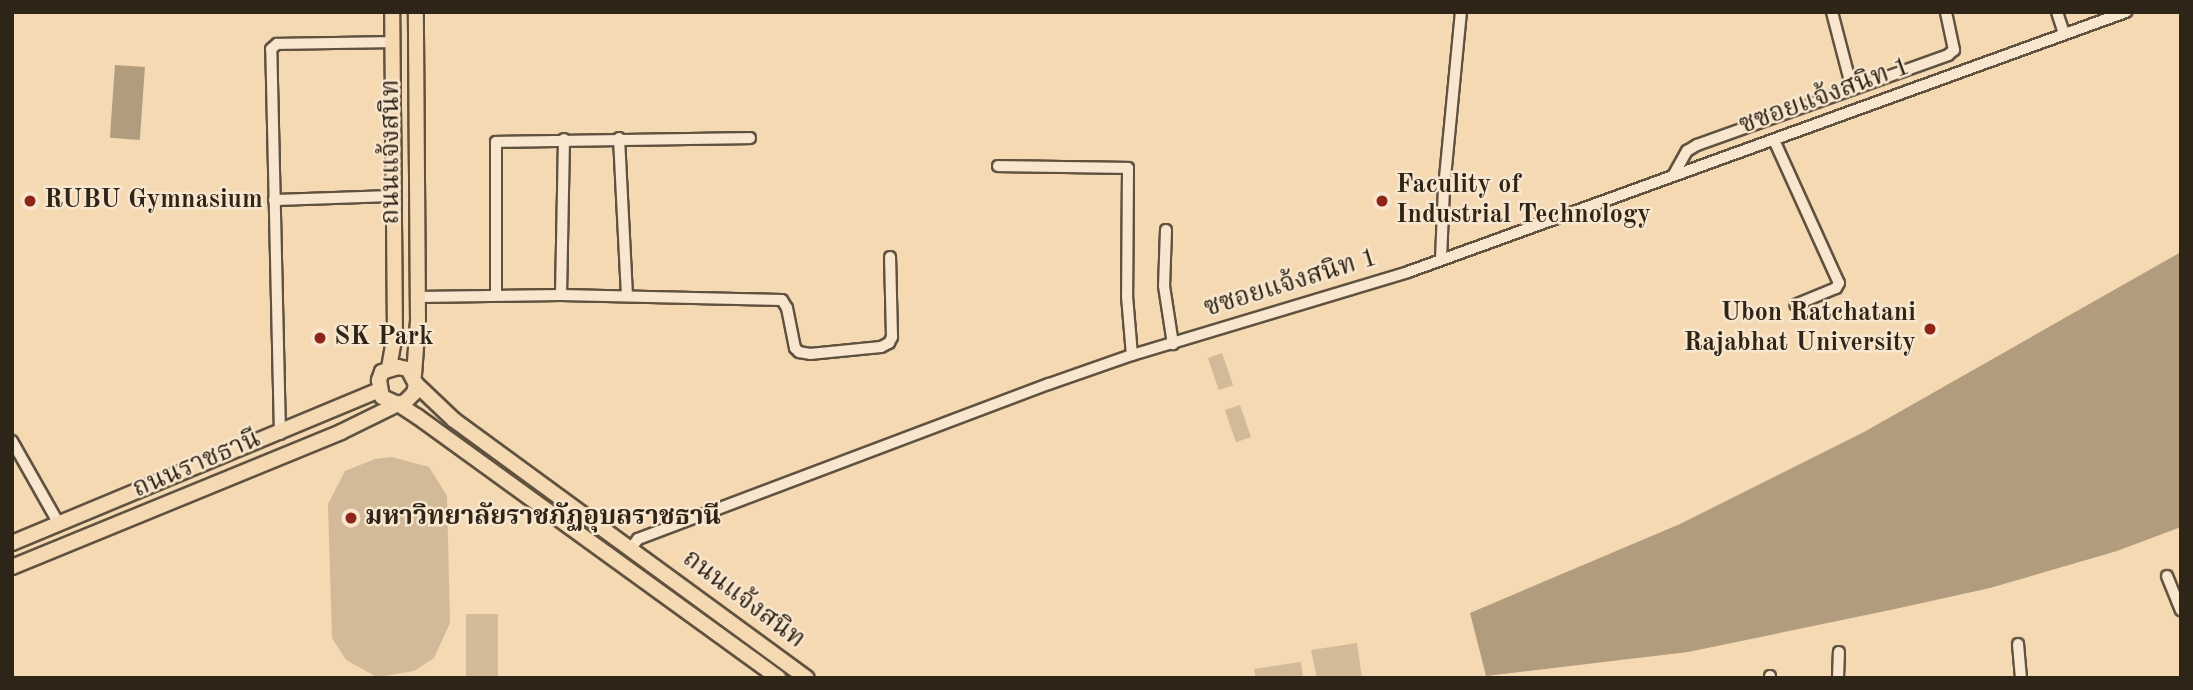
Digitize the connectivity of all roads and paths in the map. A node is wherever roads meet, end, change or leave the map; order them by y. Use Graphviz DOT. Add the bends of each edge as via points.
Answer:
graph roads {
  1 [pos="392,12"];
  2 [pos="416,12"];
  3 [pos="1461,12"];
  4 [pos="1832,12"];
  5 [pos="1946,12"];
  6 [pos="2057,12"];
  7 [pos="2121,13"];
  8 [pos="2064,34"];
  9 [pos="392,42"];
  10 [pos="416,86"];
  11 [pos="392,87"];
  12 [pos="1852,89"];
  13 [pos="619,138"];
  14 [pos="750,138"];
  15 [pos="564,139"];
  16 [pos="1774,140"];
  17 [pos="998,166"];
  18 [pos="1673,176"];
  19 [pos="394,196"];
  20 [pos="274,200"];
  21 [pos="1166,230"];
  22 [pos="890,257"];
  23 [pos="1441,259"];
  24 [pos="496,295"];
  25 [pos="561,295"];
  26 [pos="627,295"];
  27 [pos="418,298"];
  28 [pos="1795,304"];
  29 [pos="1173,344"];
  30 [pos="1132,355"];
  31 [pos="389,368"];
  32 [pos="415,380"];
  33 [pos="379,390"];
  34 [pos="398,404"];
  35 [pos="280,434"];
  36 [pos="12,441"];
  37 [pos="285,455"];
  38 [pos="59,524"];
  39 [pos="12,543"];
  40 [pos="631,548"];
  41 [pos="12,567"];
  42 [pos="2167,576"];
  43 [pos="2181,610"];
  44 [pos="2018,644"];
  45 [pos="1839,652"];
  46 [pos="779,678"];
  47 [pos="807,678"];
  48 [pos="1839,678"];
  49 [pos="2021,678"];
  1 -- 9 [label="main road, ถนนแจ้งสนิท"];
  2 -- 10 [label="main road, ถนนแจ้งสนิท"];
  3 -- 23 [label="street"];
  4 -- 12 [label="street"];
  5 -- 12 [label="street" via="1954,50 1948,55"];
  6 -- 8 [label="street"];
  7 -- 8 [label="street, ซซอยแจ้งสนิท 1"];
  8 -- 16 [label="street, ซซอยแจ้งสนิท 1"];
  9 -- 11 [label="main road, ถนนแจ้งสนิท"];
  9 -- 20 [label="street" via="277,44 271,49"];
  10 -- 11 [label="street"];
  10 -- 27 [label="main road, ถนนแจ้งสนิท"];
  11 -- 19 [label="main road, ถนนแจ้งสนิท"];
  12 -- 18 [label="street" via="1697,145 1687,151"];
  13 -- 14 [label="street"];
  13 -- 15 [label="street"];
  13 -- 26 [label="street"];
  15 -- 24 [label="street" via="496,142"];
  15 -- 25 [label="street"];
  16 -- 18 [label="street, ซซอยแจ้งสนิท 1"];
  16 -- 28 [label="street" via="1839,283"];
  17 -- 30 [label="street" via="1128,168 1127,296"];
  18 -- 23 [label="street, ซซอยแจ้งสนิท 1"];
  19 -- 20 [label="street"];
  19 -- 31 [label="main road, ถนนแจ้งสนิท" via="395,334"];
  20 -- 35 [label="street"];
  21 -- 29 [label="street" via="1164,286"];
  22 -- 26 [label="street" via="892,337 881,346 799,352 782,300"];
  23 -- 29 [label="street, ซซอยแจ้งสนิท 1"];
  24 -- 25 [label="street"];
  24 -- 27 [label="street"];
  25 -- 26 [label="street"];
  27 -- 32 [label="main road, ถนนแจ้งสนิท"];
  29 -- 30 [label="street, ซซอยแจ้งสนิท 1"];
  30 -- 40 [label="street, ซซอยแจ้งสนิท 1" via="638,540"];
  31 -- 32 [label="main road" via="408,369"];
  31 -- 33 [label="main road" via="382,372"];
  32 -- 34 [label="main road" via="409,399"];
  32 -- 40 [label="main road, ถนนแจ้งสนิท" via="454,420"];
  33 -- 34 [label="main road" via="389,402"];
  33 -- 35 [label="main road, ถนนราชธานี"];
  34 -- 37 [label="main road, ถนนราชธานี"];
  34 -- 46 [label="main road, ถนนแจ้งสนิท"];
  35 -- 37 [label="main road"];
  35 -- 38 [label="main road, ถนนราชธานี"];
  36 -- 38 [label="street"];
  37 -- 41 [label="main road, ถนนราชธานี"];
  38 -- 39 [label="main road, ถนนราชธานี"];
  40 -- 47 [label="main road, ถนนแจ้งสนิท"];
  42 -- 43 [label="street"];
  44 -- 49 [label="street"];
  45 -- 48 [label="street"];
}
